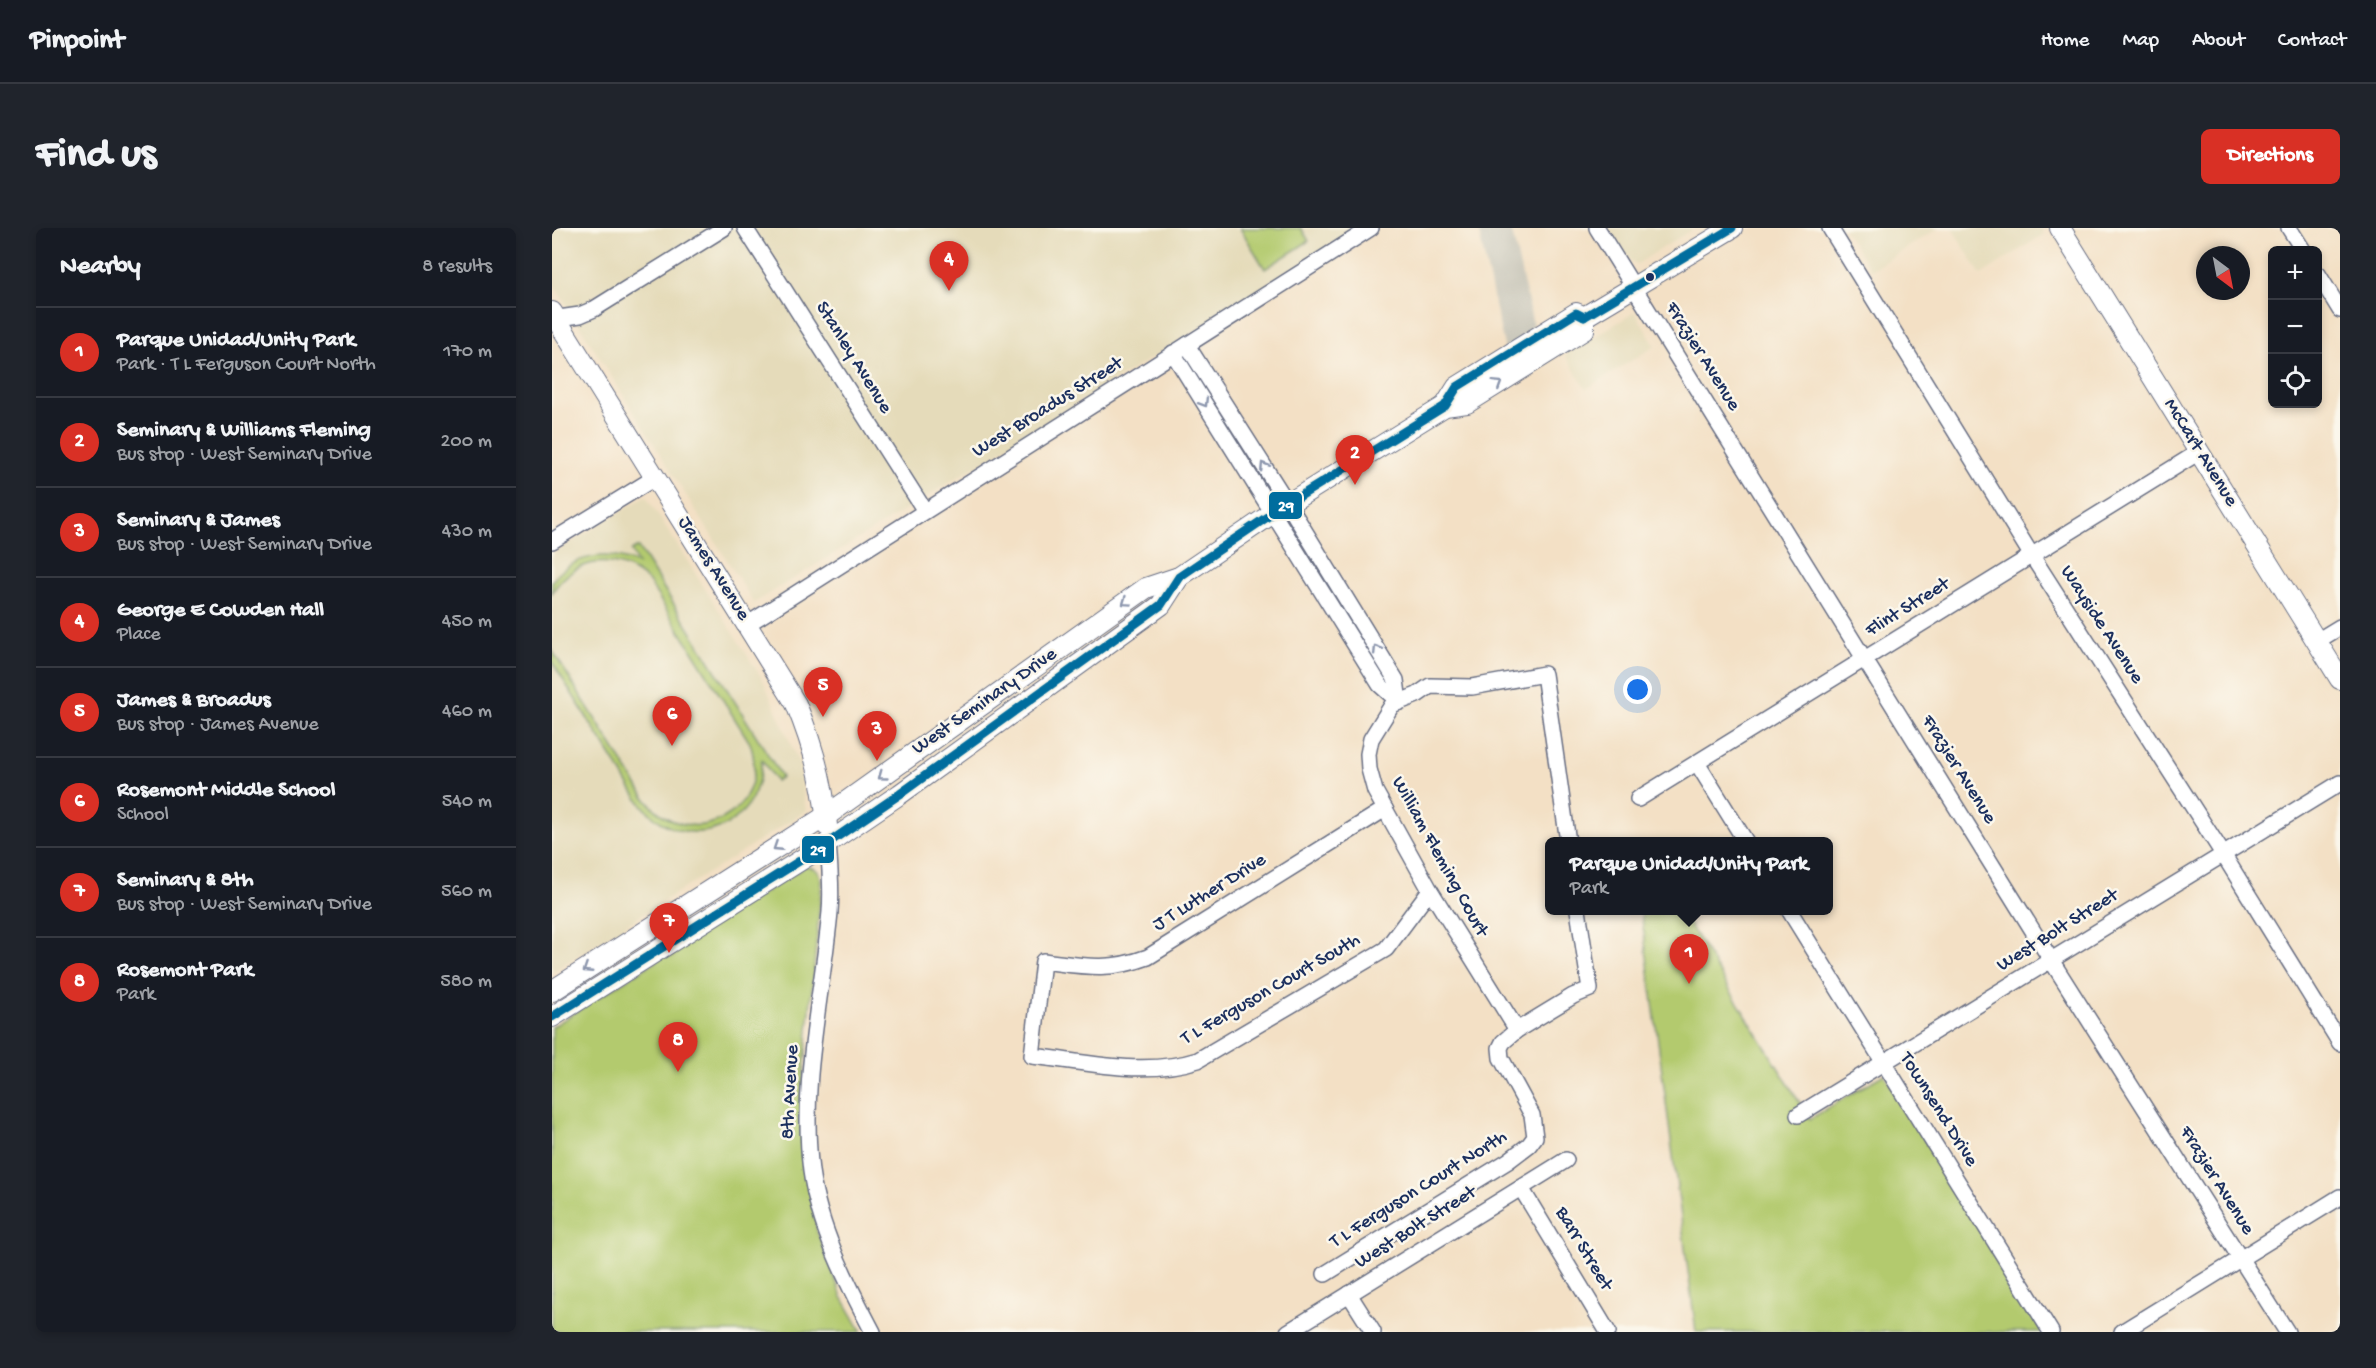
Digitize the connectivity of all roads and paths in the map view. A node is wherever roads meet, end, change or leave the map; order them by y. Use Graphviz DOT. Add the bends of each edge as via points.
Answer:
graph roads {
  1 [pos="724,228"];
  2 [pos="746,228"];
  3 [pos="1371,228"];
  4 [pos="1598,228"];
  5 [pos="1732,228"];
  6 [pos="1830,228"];
  7 [pos="2060,228"];
  8 [pos="2289,228"];
  9 [pos="2300,246"];
  10 [pos="2322,281"];
  11 [pos="1634,287"];
  12 [pos="2340,310"];
  13 [pos="553,317"];
  14 [pos="1187,345"];
  15 [pos="1173,353"];
  16 [pos="2199,452"];
  17 [pos="656,477"];
  18 [pos="1280,508"];
  19 [pos="925,511"];
  20 [pos="552,541"];
  21 [pos="2032,556"];
  22 [pos="1331,574"];
  23 [pos="1179,577"];
  24 [pos="1317,584"];
  25 [pos="748,624"];
  26 [pos="2340,627"];
  27 [pos="2317,641"];
  28 [pos="1865,659"];
  29 [pos="2340,679"];
  30 [pos="1399,702"];
  31 [pos="1696,763"];
  32 [pos="2340,783"];
  33 [pos="1638,799"];
  34 [pos="1385,808"];
  35 [pos="826,816"];
  36 [pos="1567,837"];
  37 [pos="1743,837"];
  38 [pos="828,843"];
  39 [pos="2223,854"];
  40 [pos="1430,890"];
  41 [pos="1579,915"];
  42 [pos="1792,915"];
  43 [pos="654,926"];
  44 [pos="665,946"];
  45 [pos="2051,960"];
  46 [pos="552,991"];
  47 [pos="552,1017"];
  48 [pos="1517,1030"];
  49 [pos="2340,1043"];
  50 [pos="1032,1056"];
  51 [pos="1884,1063"];
  52 [pos="1798,1115"];
  53 [pos="1566,1160"];
  54 [pos="1521,1188"];
  55 [pos="2340,1197"];
  56 [pos="2241,1259"];
  57 [pos="1325,1274"];
  58 [pos="1349,1294"];
  59 [pos="873,1332"];
  60 [pos="1288,1332"];
  61 [pos="1372,1332"];
  62 [pos="1608,1332"];
  63 [pos="2051,1332"];
  64 [pos="2122,1332"];
  65 [pos="2287,1332"];
  1 -- 13 [label="street" via="594,309 580,315"];
  2 -- 19 [label="street, Stanley Avenue"];
  3 -- 14 [label="street, West Broadus Street"];
  4 -- 11 [label="street, Frazier Avenue"];
  5 -- 11 [label="main road, West Seminary Drive"];
  6 -- 21 [label="street, Wayside Avenue"];
  7 -- 16 [label="main road, McCart Avenue"];
  8 -- 9 [label="street"];
  10 -- 12 [label="street"];
  11 -- 18 [label="main road, West Seminary Drive" via="1584,317 1576,313 1457,387 1445,406"];
  11 -- 28 [label="street, Frazier Avenue"];
  13 -- 17 [label="main road, James Avenue"];
  14 -- 15 [label="street, West Broadus Street"];
  18 -- 14 [label="street, one-way"];
  15 -- 18 [label="street, one-way"];
  15 -- 19 [label="street, West Broadus Street"];
  16 -- 21 [label="street, Flint Street"];
  16 -- 27 [label="main road, McCart Avenue"];
  17 -- 20 [label="street"];
  17 -- 25 [label="main road, James Avenue"];
  18 -- 22 [label="street"];
  18 -- 23 [label="main road, West Seminary Drive"];
  18 -- 24 [label="street"];
  19 -- 25 [label="street, West Broadus Street"];
  21 -- 28 [label="street, Flint Street"];
  21 -- 39 [label="street, Wayside Avenue"];
  22 -- 24 [label="street"];
  30 -- 22 [label="street, one-way" via="1396,680"];
  23 -- 35 [label="main road, West Seminary Drive, one-way" via="1146,588"];
  23 -- 38 [label="main road, West Seminary Drive" via="1161,605"];
  24 -- 30 [label="street" via="1380,685"];
  25 -- 35 [label="main road, James Avenue" via="796,704 811,741"];
  26 -- 27 [label="street"];
  27 -- 29 [label="main road, McCart Avenue"];
  28 -- 31 [label="street, Flint Street"];
  28 -- 45 [label="street, Frazier Avenue"];
  30 -- 34 [label="street, William Fleming Court" via="1392,705 1380,722 1368,754 1375,791"];
  30 -- 36 [label="street" via="1430,686 1472,687 1544,674"];
  31 -- 33 [label="street, Flint Street"];
  31 -- 37 [label="street"];
  32 -- 39 [label="street, West Bolt Street"];
  34 -- 40 [label="street, William Fleming Court"];
  34 -- 50 [label="street, J T Luther Drive" via="1148,957 1102,968 1042,961"];
  35 -- 38 [label="main road, James Avenue"];
  35 -- 43 [label="main road, West Seminary Drive, one-way"];
  38 -- 44 [label="main road, West Seminary Drive"];
  38 -- 59 [label="street, 8th Avenue" via="831,910 818,998 808,1108 809,1146 820,1215 845,1280"];
  39 -- 45 [label="street, West Bolt Street"];
  39 -- 49 [label="street, Wayside Avenue"];
  40 -- 48 [label="street, William Fleming Court"];
  40 -- 50 [label="street, T L Ferguson Court South" via="1386,949 1198,1060 1153,1069"];
  41 -- 48 [label="street, T L Ferguson Court North" via="1590,989"];
  42 -- 51 [label="street, Townsend Drive"];
  43 -- 44 [label="main road"];
  43 -- 46 [label="main road, West Seminary Drive, one-way"];
  44 -- 47 [label="main road, West Seminary Drive"];
  45 -- 51 [label="street, West Bolt Street"];
  45 -- 56 [label="street, Frazier Avenue"];
  48 -- 57 [label="street, T L Ferguson Court North" via="1503,1042 1501,1058 1532,1115 1535,1137 1508,1161"];
  51 -- 52 [label="street, West Bolt Street"];
  51 -- 63 [label="street, Townsend Drive"];
  53 -- 54 [label="street, West Bolt Street"];
  54 -- 58 [label="street, West Bolt Street"];
  54 -- 62 [label="street, Barr Street"];
  55 -- 56 [label="street"];
  56 -- 64 [label="street"];
  56 -- 65 [label="street, Frazier Avenue"];
  58 -- 60 [label="street, West Bolt Street"];
  58 -- 61 [label="street"];
}
